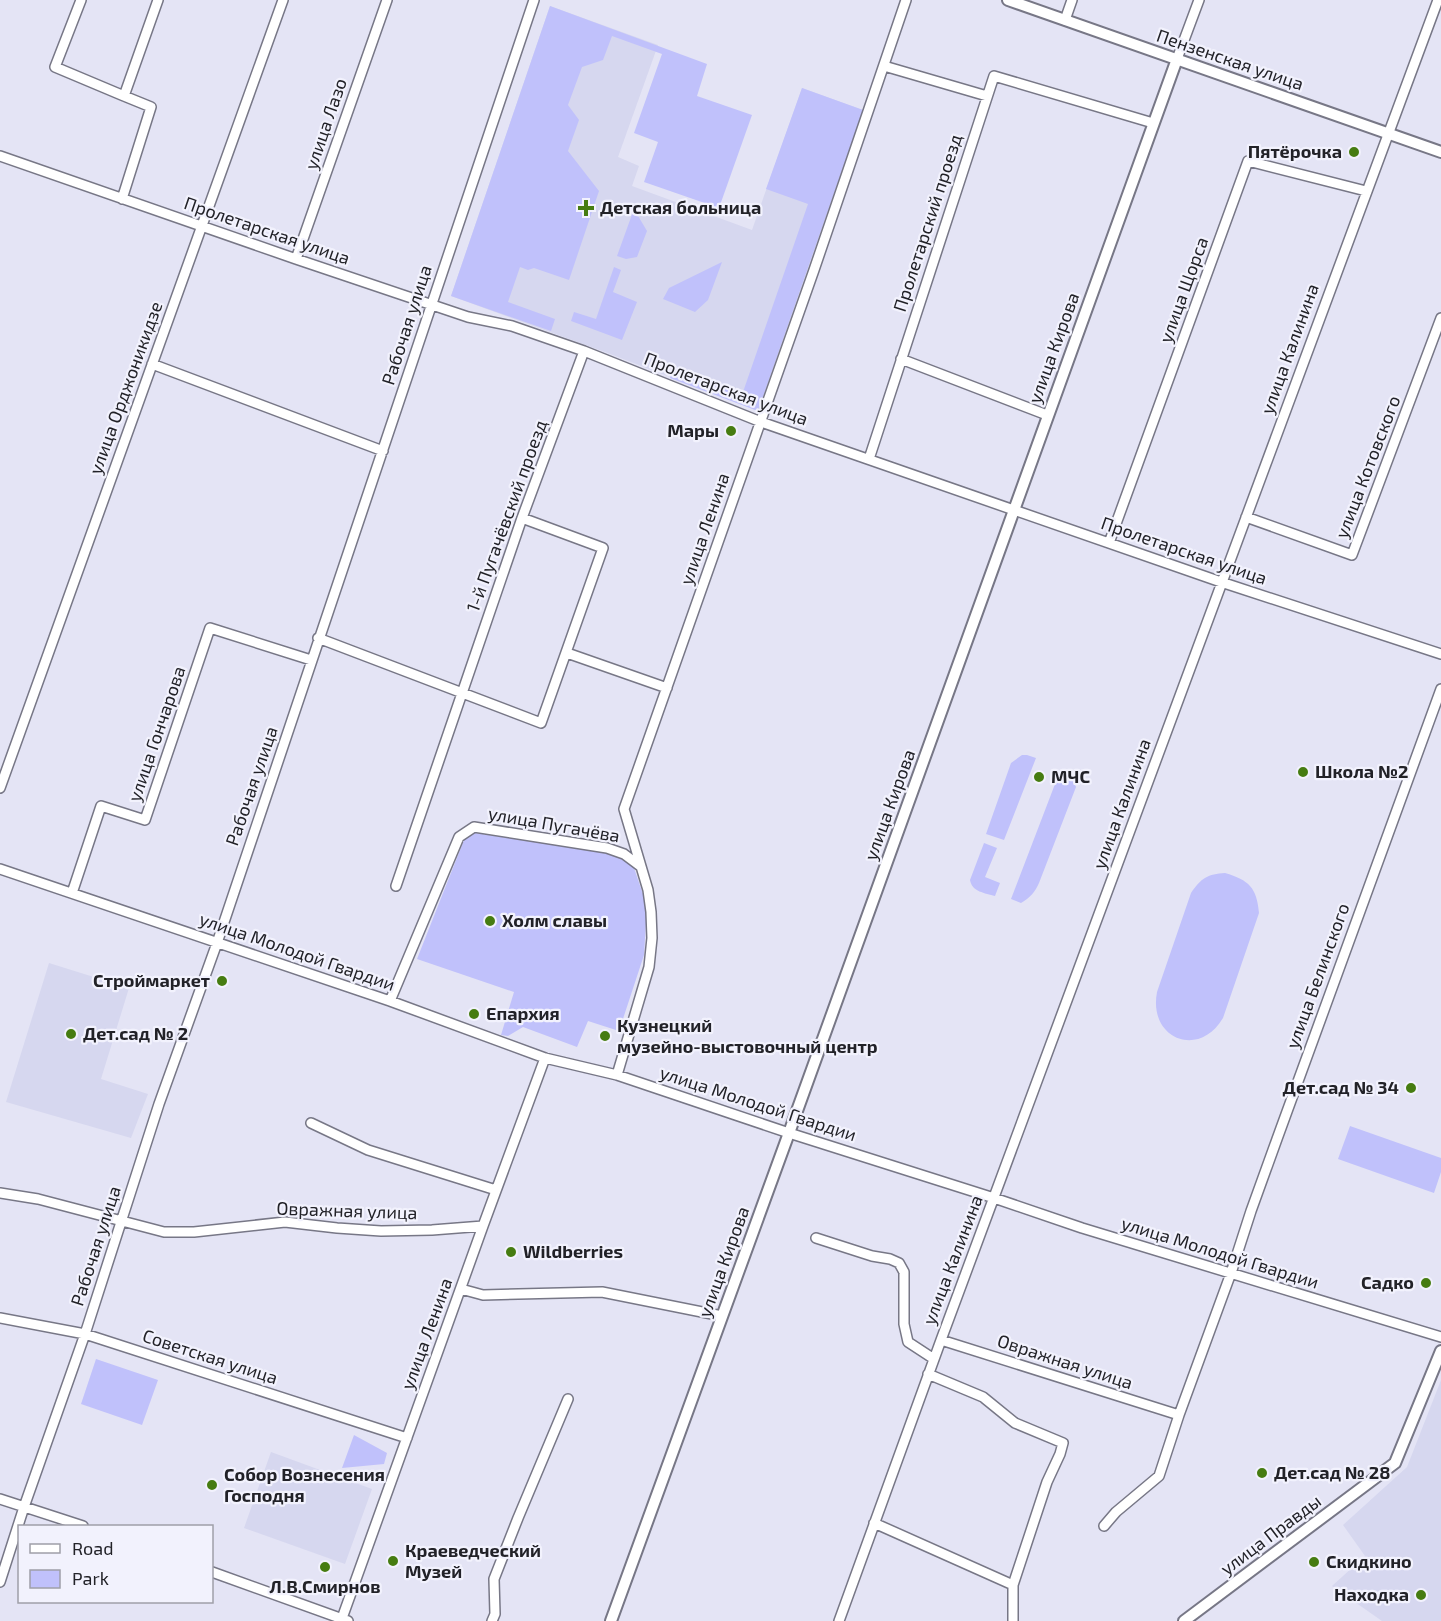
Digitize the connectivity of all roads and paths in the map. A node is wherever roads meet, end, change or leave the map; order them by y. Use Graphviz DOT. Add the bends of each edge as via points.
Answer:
graph roads {
  1 [pos="81,0"];
  2 [pos="158,0"];
  3 [pos="283,0"];
  4 [pos="387,0"];
  5 [pos="534,0"];
  6 [pos="906,0"];
  7 [pos="1008,0"];
  8 [pos="1072,0"];
  9 [pos="1199,0"];
  10 [pos="1438,0"];
  11 [pos="1065,20"];
  12 [pos="1177,59"];
  13 [pos="884,66"];
  14 [pos="124,96"];
  15 [pos="987,96"];
  16 [pos="1153,123"];
  17 [pos="1388,133"];
  18 [pos="1441,152"];
  19 [pos="0,156"];
  20 [pos="1366,191"];
  21 [pos="122,199"];
  22 [pos="203,227"];
  23 [pos="296,260"];
  24 [pos="431,304"];
  25 [pos="1441,318"];
  26 [pos="584,351"];
  27 [pos="901,360"];
  28 [pos="152,364"];
  29 [pos="1047,416"];
  30 [pos="761,422"];
  31 [pos="383,451"];
  32 [pos="869,459"];
  33 [pos="1013,510"];
  34 [pos="1246,517"];
  35 [pos="522,519"];
  36 [pos="1109,543"];
  37 [pos="1221,582"];
  38 [pos="318,638"];
  39 [pos="567,652"];
  40 [pos="1441,654"];
  41 [pos="311,660"];
  42 [pos="667,688"];
  43 [pos="1441,689"];
  44 [pos="462,692"];
  45 [pos="0,788"];
  46 [pos="640,866"];
  47 [pos="0,869"];
  48 [pos="396,886"];
  49 [pos="72,893"];
  50 [pos="217,943"];
  51 [pos="390,1001"];
  52 [pos="545,1058"];
  53 [pos="617,1075"];
  54 [pos="310,1123"];
  55 [pos="789,1133"];
  56 [pos="496,1190"];
  57 [pos="0,1193"];
  58 [pos="994,1198"];
  59 [pos="122,1220"];
  60 [pos="483,1226"];
  61 [pos="816,1238"];
  62 [pos="1231,1273"];
  63 [pos="461,1289"];
  64 [pos="722,1316"];
  65 [pos="0,1318"];
  66 [pos="85,1334"];
  67 [pos="1441,1337"];
  68 [pos="941,1340"];
  69 [pos="1441,1351"];
  70 [pos="934,1359"];
  71 [pos="928,1374"];
  72 [pos="568,1399"];
  73 [pos="1179,1415"];
  74 [pos="407,1438"];
  75 [pos="0,1499"];
  76 [pos="24,1507"];
  77 [pos="874,1523"];
  78 [pos="18,1525"];
  79 [pos="77,1525"];
  80 [pos="18,1526"];
  81 [pos="1104,1526"];
  82 [pos="213,1572"];
  83 [pos="0,1582"];
  84 [pos="1013,1585"];
  85 [pos="344,1620"];
  86 [pos="492,1621"];
  87 [pos="611,1621"];
  88 [pos="839,1621"];
  89 [pos="1013,1621"];
  90 [pos="1184,1621"];
  1 -- 14 [label="street" via="55,67"];
  2 -- 14 [label="street"];
  3 -- 22 [label="street, улица Орджоникидзе"];
  4 -- 23 [label="street, улица Лазо"];
  5 -- 24 [label="street, Рабочая улица"];
  6 -- 13 [label="street, улица Ленина"];
  7 -- 11 [label="street, Пензенская улица"];
  8 -- 11 [label="street"];
  9 -- 12 [label="street, улица Кирова"];
  10 -- 17 [label="street, улица Калинина"];
  11 -- 12 [label="street, Пензенская улица"];
  12 -- 16 [label="street, улица Кирова"];
  12 -- 17 [label="street, Пензенская улица"];
  13 -- 15 [label="street"];
  13 -- 30 [label="street, улица Ленина"];
  14 -- 21 [label="street" via="151,107"];
  15 -- 16 [label="street, Пролетарский проезд" via="994,76"];
  15 -- 27 [label="street, Пролетарский проезд"];
  16 -- 29 [label="street, улица Кирова"];
  17 -- 18 [label="street, Пензенская улица"];
  17 -- 20 [label="street, улица Калинина"];
  19 -- 21 [label="street, Пролетарская улица"];
  20 -- 34 [label="street, улица Калинина"];
  20 -- 36 [label="street, улица Щорса" via="1248,161"];
  21 -- 22 [label="street, Пролетарская улица"];
  22 -- 23 [label="street, Пролетарская улица"];
  22 -- 28 [label="street, улица Орджоникидзе"];
  23 -- 24 [label="street, Пролетарская улица"];
  24 -- 26 [label="street, Пролетарская улица" via="513,326"];
  24 -- 31 [label="street, Рабочая улица"];
  25 -- 34 [label="street, улица Котовского" via="1352,555"];
  26 -- 30 [label="street, Пролетарская улица"];
  26 -- 35 [label="street, 1-й Пугачёвский проезд"];
  27 -- 29 [label="street"];
  27 -- 32 [label="street, Пролетарский проезд"];
  28 -- 31 [label="street"];
  28 -- 45 [label="street, улица Орджоникидзе"];
  29 -- 33 [label="street, улица Кирова"];
  30 -- 32 [label="street, Пролетарская улица"];
  30 -- 42 [label="street, улица Ленина"];
  31 -- 38 [label="street, Рабочая улица"];
  32 -- 33 [label="street, Пролетарская улица"];
  33 -- 36 [label="street, Пролетарская улица"];
  33 -- 55 [label="street, улица Кирова"];
  34 -- 37 [label="street, улица Калинина"];
  35 -- 39 [label="street" via="603,548"];
  35 -- 44 [label="street, 1-й Пугачёвский проезд"];
  36 -- 37 [label="street, Пролетарская улица"];
  37 -- 40 [label="street, Пролетарская улица"];
  37 -- 58 [label="street, улица Калинина"];
  38 -- 41 [label="street, Рабочая улица"];
  38 -- 44 [label="street"];
  39 -- 42 [label="street"];
  39 -- 44 [label="street" via="542,723"];
  41 -- 49 [label="street, улица Гончарова" via="210,628 145,820 101,806"];
  41 -- 50 [label="street, Рабочая улица"];
  42 -- 46 [label="street, улица Ленина" via="624,809"];
  43 -- 62 [label="street, улица Белинского"];
  44 -- 48 [label="street, 1-й Пугачёвский проезд"];
  46 -- 51 [label="street, улица Пугачёва" via="607,848 474,827 459,837"];
  46 -- 53 [label="street, улица Ленина" via="651,912 649,967"];
  47 -- 49 [label="street, улица Молодой Гвардии"];
  49 -- 50 [label="street, улица Молодой Гвардии"];
  50 -- 51 [label="street, улица Молодой Гвардии"];
  50 -- 59 [label="street, Рабочая улица"];
  51 -- 52 [label="street, улица Молодой Гвардии"];
  52 -- 53 [label="street, улица Молодой Гвардии"];
  52 -- 56 [label="street, улица Ленина"];
  53 -- 55 [label="street, улица Молодой Гвардии"];
  54 -- 56 [label="street" via="368,1150"];
  55 -- 58 [label="street, улица Молодой Гвардии"];
  55 -- 64 [label="street, улица Кирова"];
  56 -- 60 [label="street, улица Ленина"];
  57 -- 59 [label="street, Овражная улица"];
  58 -- 62 [label="street, улица Молодой Гвардии"];
  58 -- 68 [label="street, улица Калинина"];
  59 -- 60 [label="street, Овражная улица" via="164,1232 285,1222 381,1231"];
  59 -- 66 [label="street, Рабочая улица"];
  60 -- 63 [label="street, улица Ленина"];
  61 -- 70 [label="street" via="899,1263 904,1272 908,1342"];
  62 -- 67 [label="street, улица Молодой Гвардии"];
  62 -- 73 [label="street, улица Белинского"];
  63 -- 64 [label="street" via="483,1295 602,1292"];
  63 -- 74 [label="street, улица Ленина"];
  64 -- 87 [label="street, улица Кирова"];
  65 -- 66 [label="street, Советская улица"];
  66 -- 74 [label="street, Советская улица"];
  66 -- 76 [label="street, Рабочая улица"];
  68 -- 70 [label="street, улица Калинина"];
  68 -- 73 [label="street, Овражная улица"];
  69 -- 90 [label="street, улица Правды" via="1395,1463"];
  70 -- 71 [label="street, улица Калинина"];
  71 -- 77 [label="street, улица Калинина"];
  71 -- 84 [label="street" via="983,1397 1015,1423 1063,1443"];
  72 -- 86 [label="street" via="494,1579"];
  73 -- 81 [label="street, улица Белинского" via="1159,1476"];
  74 -- 85 [label="street, улица Ленина"];
  75 -- 76 [label="street"];
  76 -- 78 [label="street, Рабочая улица"];
  76 -- 79 [label="street"];
  77 -- 84 [label="street"];
  77 -- 88 [label="street, улица Калинина"];
  80 -- 83 [label="street, Рабочая улица"];
  82 -- 85 [label="street"];
  84 -- 89 [label="street"];
}
